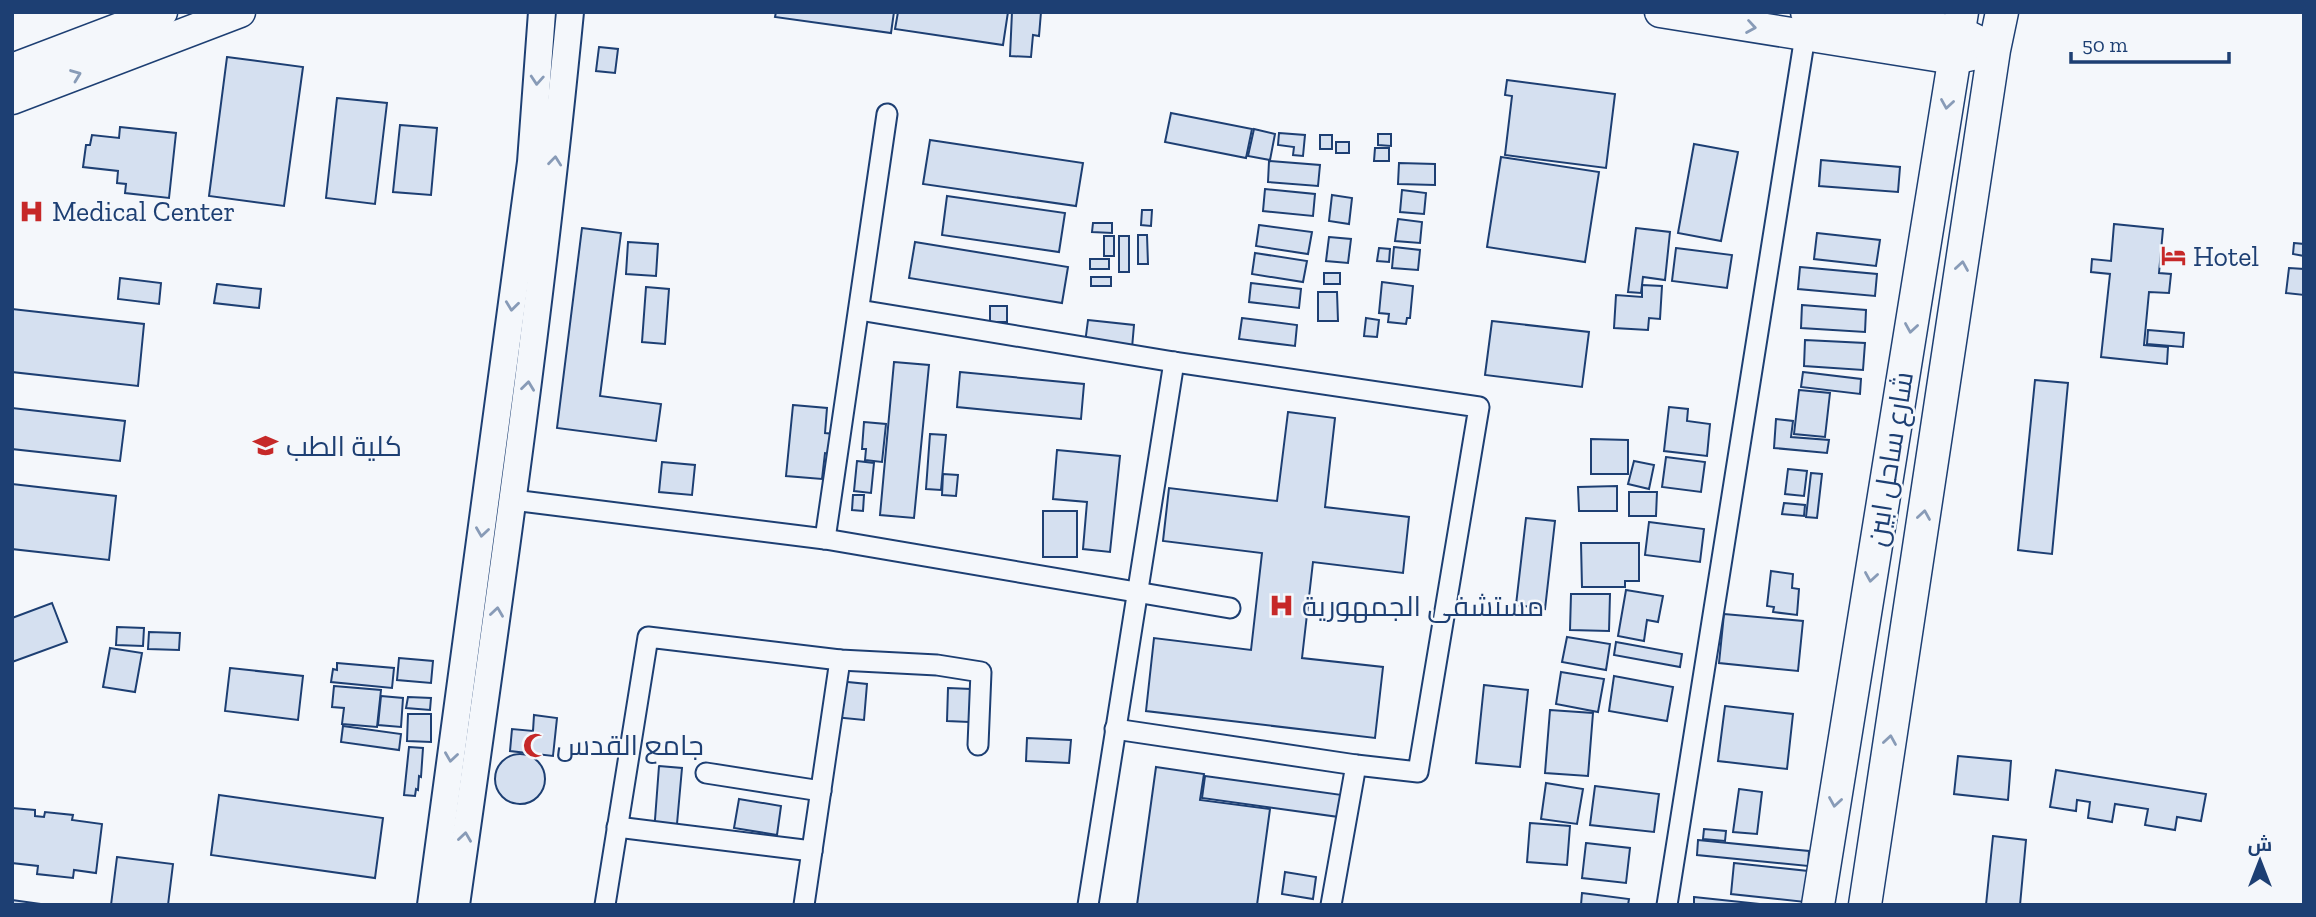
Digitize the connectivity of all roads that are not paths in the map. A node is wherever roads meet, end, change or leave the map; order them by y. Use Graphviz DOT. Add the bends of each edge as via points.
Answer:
graph roads {
  1 [pos="162,12"];
  2 [pos="240,12"];
  3 [pos="542,12"];
  4 [pos="570,12"];
  5 [pos="1660,12"];
  6 [pos="2002,12"];
  7 [pos="1807,20"];
  8 [pos="1958,34"];
  9 [pos="1994,50"];
  10 [pos="12,69"];
  11 [pos="12,99"];
  12 [pos="887,114"];
  13 [pos="859,310"];
  14 [pos="1174,362"];
  15 [pos="500,498"];
  16 [pos="825,539"];
  17 [pos="1136,591"];
  18 [pos="1230,608"];
  19 [pos="840,660"];
  20 [pos="1115,729"];
  21 [pos="978,745"];
  22 [pos="1356,765"];
  23 [pos="706,773"];
  24 [pos="821,791"];
  25 [pos="617,827"];
  26 [pos="812,851"];
  27 [pos="431,905"];
  28 [pos="456,905"];
  29 [pos="605,905"];
  30 [pos="804,905"];
  31 [pos="1088,905"];
  32 [pos="1331,905"];
  33 [pos="1667,905"];
  34 [pos="1818,905"];
  35 [pos="1865,905"];
  1 -- 10 [label="main road"];
  11 -- 2 [label="main road, one-way"];
  3 -- 15 [label="main road, one-way"];
  15 -- 4 [label="main road, one-way" via="555,164"];
  5 -- 7 [label="main road, one-way"];
  6 -- 9 [label="highway, شارع ساحل ابين"];
  7 -- 8 [label="main road"];
  7 -- 33 [label="street"];
  8 -- 9 [label="main road"];
  8 -- 34 [label="highway, شارع ساحل ابين, one-way"];
  35 -- 9 [label="highway, شارع ساحل ابين, one-way"];
  12 -- 13 [label="street"];
  13 -- 14 [label="street"];
  13 -- 16 [label="street"];
  14 -- 17 [label="street"];
  14 -- 22 [label="street" via="1479,407 1418,772"];
  15 -- 16 [label="street"];
  15 -- 27 [label="main road, one-way"];
  28 -- 15 [label="main road, one-way"];
  16 -- 17 [label="street"];
  17 -- 18 [label="street"];
  17 -- 20 [label="street"];
  19 -- 21 [label="street" via="981,672"];
  19 -- 24 [label="street"];
  19 -- 25 [label="street" via="648,637"];
  20 -- 22 [label="street"];
  20 -- 31 [label="street"];
  22 -- 32 [label="street"];
  23 -- 24 [label="street"];
  24 -- 26 [label="street"];
  25 -- 26 [label="street"];
  25 -- 29 [label="street"];
  26 -- 30 [label="street"];
}
